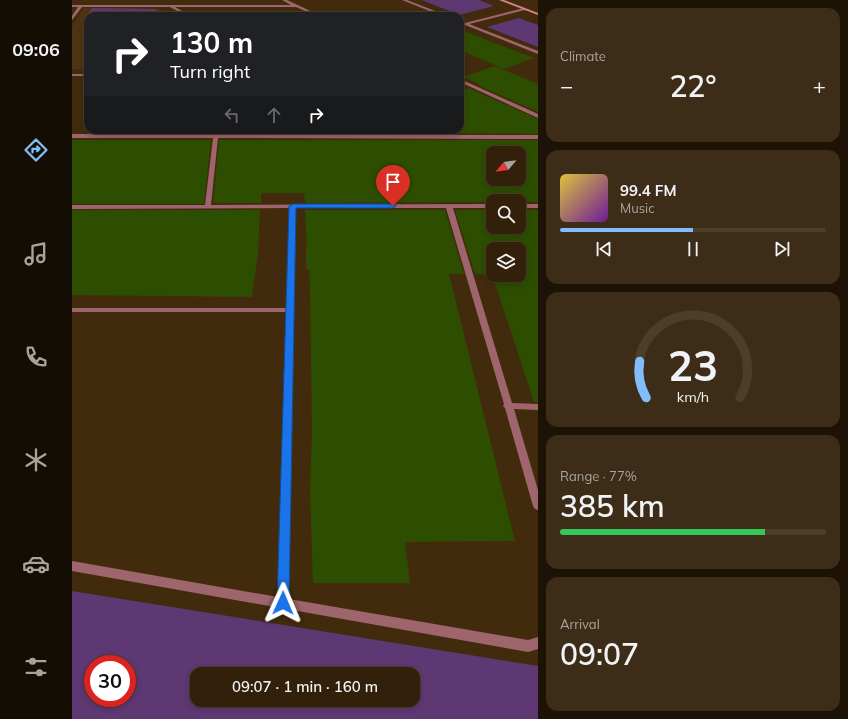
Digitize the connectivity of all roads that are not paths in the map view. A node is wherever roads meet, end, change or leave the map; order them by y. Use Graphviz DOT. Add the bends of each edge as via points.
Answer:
graph roads {
  1 [pos="284,0"];
  2 [pos="404,0"];
  3 [pos="501,0"];
  4 [pos="72,6"];
  5 [pos="81,6"];
  6 [pos="172,6"];
  7 [pos="297,6"];
  8 [pos="524,9"];
  9 [pos="182,12"];
  10 [pos="310,12"];
  11 [pos="436,12"];
  12 [pos="538,14"];
  13 [pos="72,19"];
  14 [pos="466,24"];
  15 [pos="538,53"];
  16 [pos="72,75"];
  17 [pos="84,75"];
  18 [pos="464,82"];
  19 [pos="538,116"];
  20 [pos="402,134"];
  21 [pos="72,136"];
  22 [pos="216,136"];
  23 [pos="406,136"];
  24 [pos="538,137"];
  25 [pos="208,206"];
  26 [pos="293,206"];
  27 [pos="449,206"];
  28 [pos="486,206"];
  29 [pos="526,206"];
  30 [pos="538,206"];
  31 [pos="72,207"];
  32 [pos="72,310"];
  33 [pos="290,310"];
  34 [pos="507,406"];
  35 [pos="538,407"];
  36 [pos="538,506"];
  37 [pos="72,566"];
  38 [pos="283,603"];
  39 [pos="538,643"];
  1 -- 7 [label="street"];
  2 -- 11 [label="street"];
  3 -- 8 [label="main road"];
  4 -- 5 [label="street"];
  5 -- 6 [label="street"];
  5 -- 13 [label="street"];
  6 -- 7 [label="street"];
  6 -- 9 [label="street"];
  7 -- 10 [label="street"];
  8 -- 12 [label="main road"];
  8 -- 14 [label="street"];
  14 -- 15 [label="street"];
  16 -- 17 [label="street"];
  18 -- 19 [label="street"];
  20 -- 23 [label="street"];
  21 -- 22 [label="street"];
  22 -- 23 [label="street"];
  22 -- 25 [label="street"];
  23 -- 24 [label="street"];
  25 -- 26 [label="street"];
  25 -- 31 [label="street"];
  26 -- 27 [label="street"];
  26 -- 33 [label="street"];
  27 -- 28 [label="street"];
  27 -- 34 [label="street"];
  29 -- 30 [label="street"];
  32 -- 33 [label="street"];
  33 -- 38 [label="street"];
  34 -- 35 [label="street"];
  34 -- 36 [label="street"];
  37 -- 38 [label="street"];
  38 -- 39 [label="street" via="528,646"];
}
